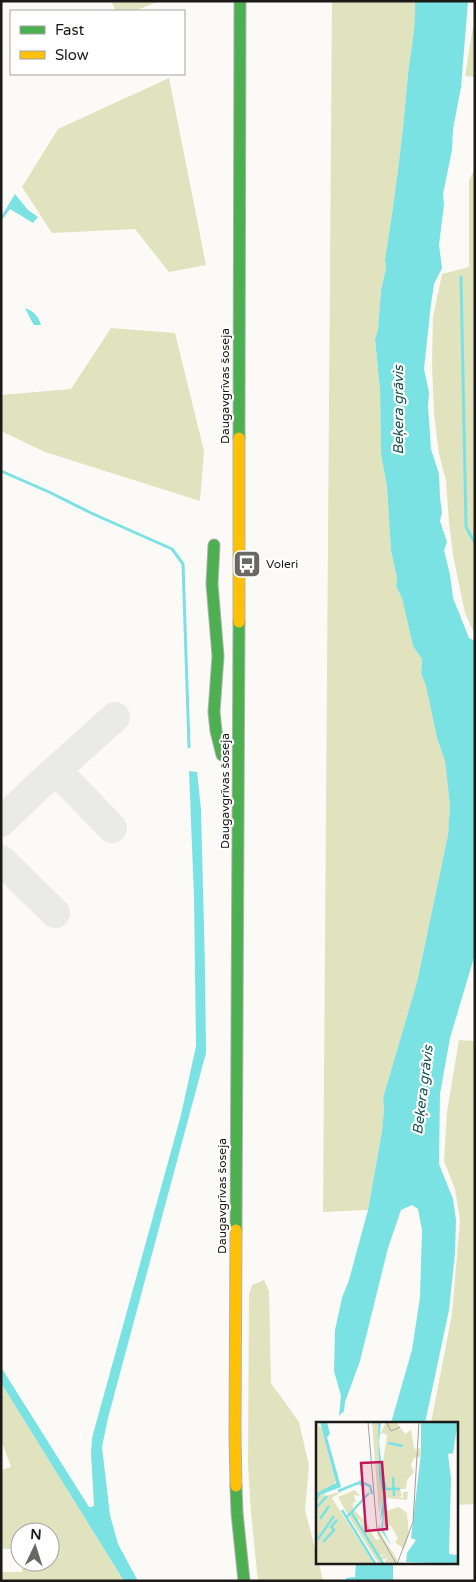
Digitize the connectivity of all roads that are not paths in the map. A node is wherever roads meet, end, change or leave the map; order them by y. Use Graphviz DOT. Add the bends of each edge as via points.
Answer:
graph roads {
  1 [pos="240,1"];
  2 [pos="214,545"];
  3 [pos="222,755"];
  4 [pos="244,1581"];
  1 -- 4 [label="main road, Daugavgrīvas šoseja" via="235,1435 237,1513"];
  2 -- 3 [label="main road" via="211,580 218,658 214,722"];
}
